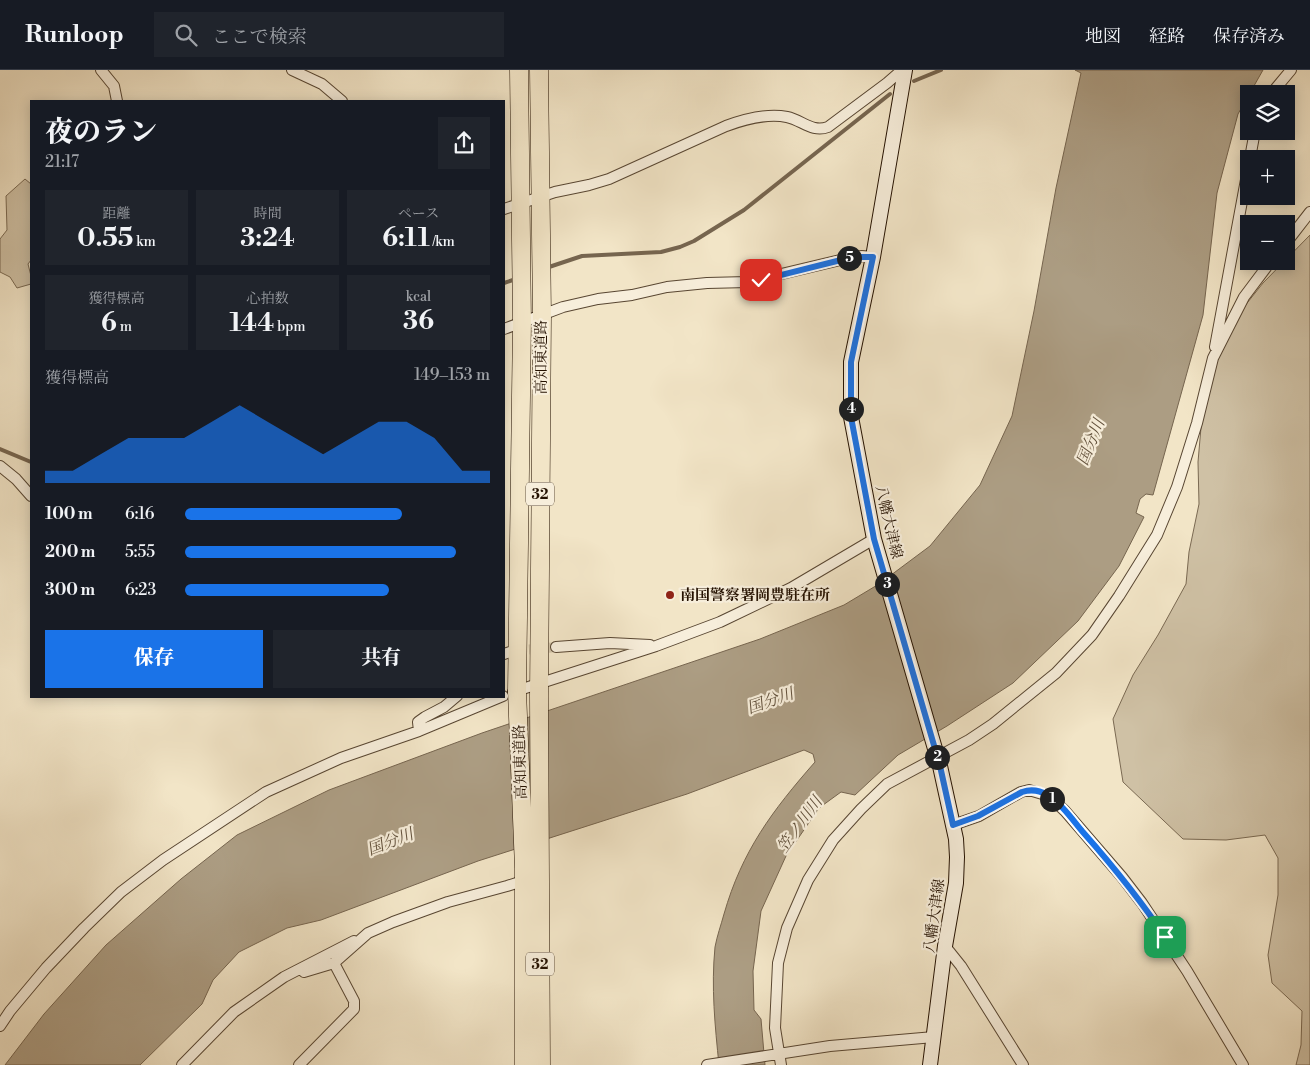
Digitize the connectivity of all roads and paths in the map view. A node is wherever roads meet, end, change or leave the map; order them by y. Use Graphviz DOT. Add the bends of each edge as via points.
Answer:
graph roads {
  1 [pos="101,70"];
  2 [pos="292,70"];
  3 [pos="519,70"];
  4 [pos="540,70"];
  5 [pos="904,70"];
  6 [pos="1291,70"];
  7 [pos="1278,85"];
  8 [pos="117,100"];
  9 [pos="341,100"];
  10 [pos="1253,140"];
  11 [pos="540,197"];
  12 [pos="512,206"];
  13 [pos="1310,212"];
  14 [pos="1295,231"];
  15 [pos="873,257"];
  16 [pos="1264,270"];
  17 [pos="542,315"];
  18 [pos="522,322"];
  19 [pos="505,329"];
  20 [pos="1213,358"];
  21 [pos="0,466"];
  22 [pos="30,495"];
  23 [pos="875,543"];
  24 [pos="656,646"];
  25 [pos="556,647"];
  26 [pos="539,689"];
  27 [pos="510,696"];
  28 [pos="455,698"];
  29 [pos="505,698"];
  30 [pos="419,731"];
  31 [pos="937,756"];
  32 [pos="953,825"];
  33 [pos="532,872"];
  34 [pos="368,934"];
  35 [pos="946,946"];
  36 [pos="334,963"];
  37 [pos="284,977"];
  38 [pos="0,1026"];
  39 [pos="934,1037"];
  40 [pos="776,1053"];
  41 [pos="182,1065"];
  42 [pos="299,1065"];
  43 [pos="524,1065"];
  44 [pos="541,1065"];
  45 [pos="707,1065"];
  46 [pos="781,1065"];
  47 [pos="930,1065"];
  48 [pos="1024,1065"];
  49 [pos="1243,1065"];
  1 -- 8 [label="street" via="114,86"];
  2 -- 9 [label="street" via="322,84"];
  3 -- 12 [label="highway, 高知東道路 / 32"];
  4 -- 11 [label="highway, 高知東道路 / 32"];
  5 -- 11 [label="street" via="828,127 815,130 795,119 778,116 744,120 609,179"];
  5 -- 15 [label="main road, 八幡大津線"];
  6 -- 7 [label="street"];
  10 -- 20 [label="street"];
  11 -- 12 [label="street"];
  11 -- 17 [label="highway, 高知東道路 / 32"];
  12 -- 18 [label="highway, 高知東道路 / 32" via="522,257"];
  13 -- 14 [label="street"];
  15 -- 17 [label="street" via="853,257 748,282 668,287"];
  15 -- 23 [label="main road, 八幡大津線" via="851,362 851,417"];
  16 -- 20 [label="street" via="1244,297"];
  17 -- 18 [label="street"];
  17 -- 26 [label="highway, 高知東道路 / 32"];
  18 -- 19 [label="street"];
  18 -- 27 [label="highway, 高知東道路 / 32"];
  20 -- 31 [label="street" via="1197,423 1157,535 1092,635 1056,673 993,724"];
  21 -- 22 [label="street"];
  23 -- 24 [label="street" via="720,622"];
  23 -- 31 [label="main road, 八幡大津線"];
  24 -- 25 [label="street" via="610,643"];
  24 -- 26 [label="street"];
  26 -- 27 [label="street"];
  26 -- 33 [label="highway, 高知東道路 / 32"];
  27 -- 33 [label="highway, 高知東道路 / 32"];
  28 -- 30 [label="street" via="418,722"];
  29 -- 30 [label="street"];
  30 -- 38 [label="street" via="341,758 266,792 163,860 121,892 84,928 46,968"];
  31 -- 32 [label="main road, 八幡大津線"];
  31 -- 40 [label="street" via="888,784 861,809 833,840 808,880 787,928 778,963"];
  32 -- 35 [label="main road, 八幡大津線" via="956,883"];
  32 -- 49 [label="street" via="978,816 1022,792 1029,790 1049,796 1142,903"];
  33 -- 34 [label="street"];
  33 -- 43 [label="highway, 高知東道路 / 32"];
  33 -- 44 [label="highway, 高知東道路 / 32"];
  34 -- 36 [label="street"];
  34 -- 37 [label="street"];
  35 -- 39 [label="main road, 八幡大津線"];
  35 -- 48 [label="street"];
  36 -- 37 [label="street"];
  36 -- 42 [label="street" via="354,1001 354,1009"];
  37 -- 41 [label="street" via="234,1012"];
  39 -- 40 [label="street"];
  39 -- 47 [label="main road, 八幡大津線"];
  40 -- 45 [label="street"];
  40 -- 46 [label="street"];
}
